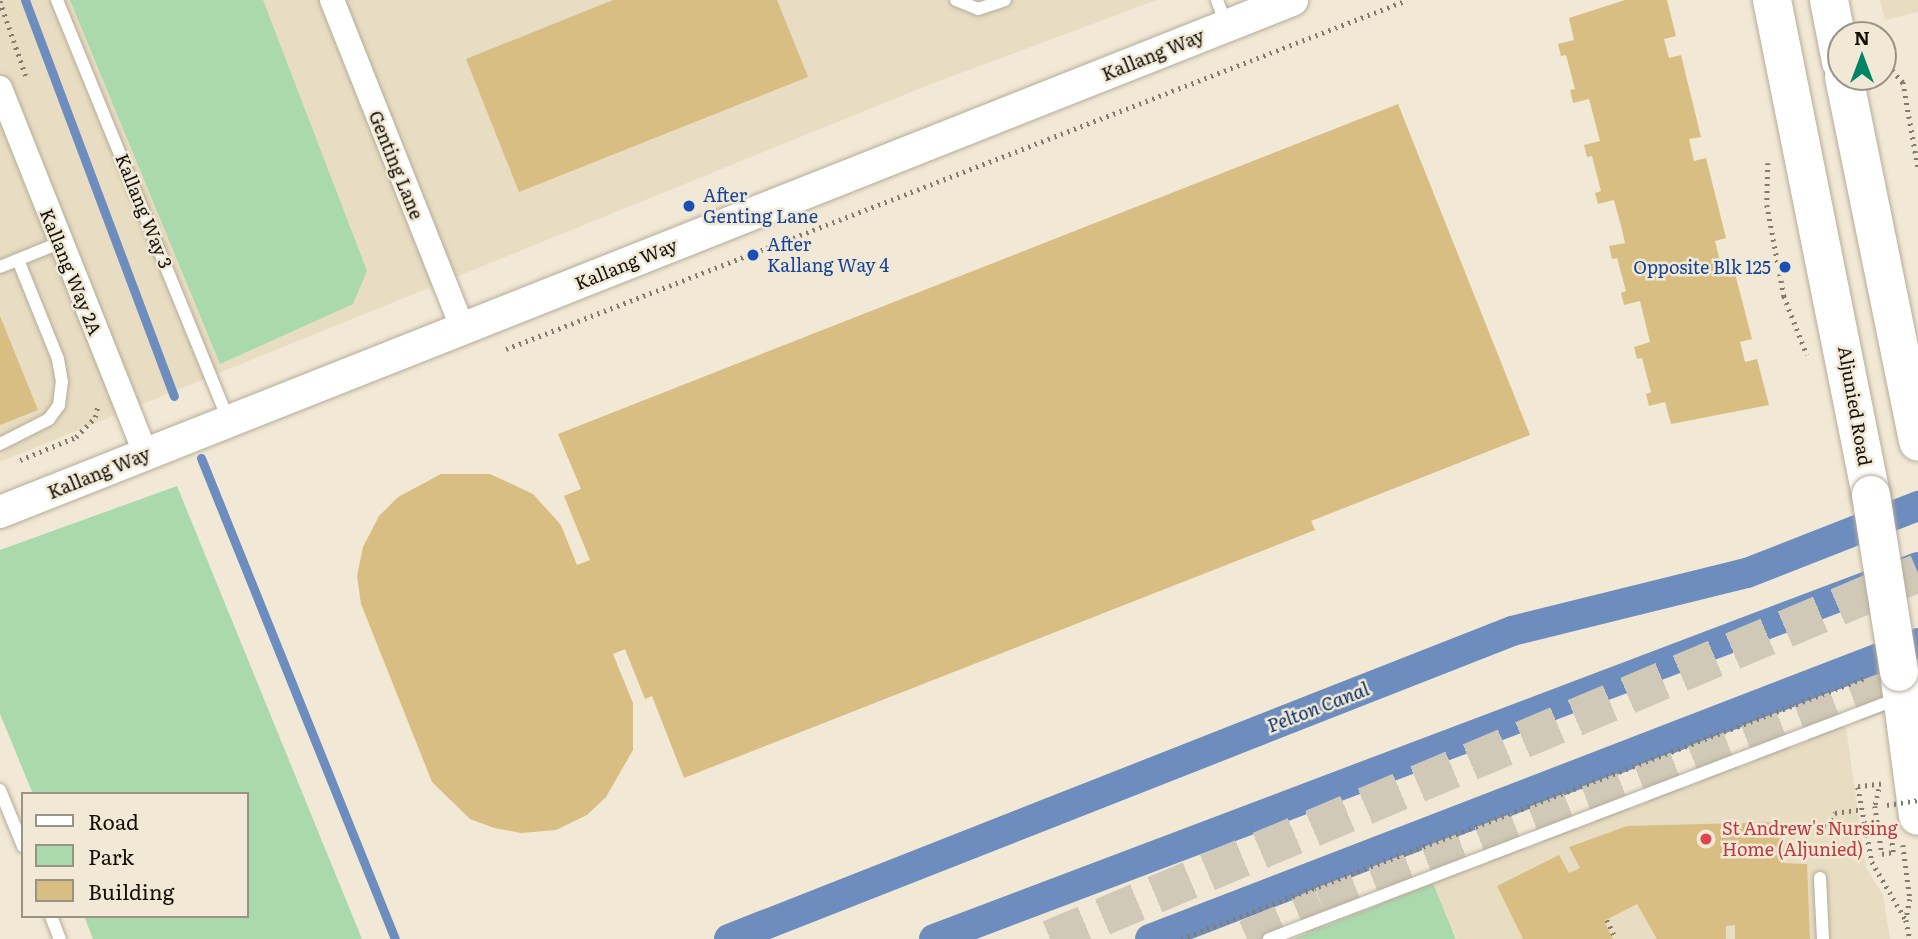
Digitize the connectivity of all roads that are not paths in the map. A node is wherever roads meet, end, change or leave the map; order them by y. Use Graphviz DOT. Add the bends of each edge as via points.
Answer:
graph roads {
  1 [pos="57,0"];
  2 [pos="332,0"];
  3 [pos="957,0"];
  4 [pos="1005,0"];
  5 [pos="1292,0"];
  6 [pos="1772,0"];
  7 [pos="1829,0"];
  8 [pos="1222,13"];
  9 [pos="1833,21"];
  10 [pos="0,88"];
  11 [pos="1847,91"];
  12 [pos="59,243"];
  13 [pos="18,260"];
  14 [pos="0,267"];
  15 [pos="463,329"];
  16 [pos="219,426"];
  17 [pos="1918,442"];
  18 [pos="0,444"];
  19 [pos="158,450"];
  20 [pos="0,512"];
  21 [pos="1901,684"];
  22 [pos="0,790"];
  23 [pos="1897,816"];
  24 [pos="21,841"];
  25 [pos="1820,878"];
  26 [pos="52,918"];
  27 [pos="60,939"];
  28 [pos="1269,939"];
  29 [pos="1823,939"];
  1 -- 16 [label="lane, Kallang Way 3"];
  2 -- 15 [label="street, Genting Lane"];
  3 -- 4 [label="lane" via="978,9"];
  5 -- 8 [label="street, Kallang Way"];
  6 -- 21 [label="main road, Aljunied Road, bridge" via="1871,495"];
  7 -- 9 [label="main road"];
  8 -- 15 [label="street, Kallang Way"];
  10 -- 12 [label="street, Kallang Way 2A"];
  11 -- 17 [label="main road"];
  12 -- 13 [label="lane"];
  12 -- 19 [label="street, Kallang Way 2A"];
  13 -- 14 [label="lane"];
  13 -- 18 [label="lane" via="58,359 62,382 59,405 49,419"];
  15 -- 16 [label="street, Kallang Way"];
  16 -- 19 [label="street, Kallang Way"];
  19 -- 20 [label="street, Kallang Way"];
  21 -- 23 [label="main road, Aljunied Road"];
  21 -- 28 [label="lane"];
  22 -- 24 [label="lane"];
  25 -- 29 [label="lane"];
  26 -- 27 [label="lane"];
}
